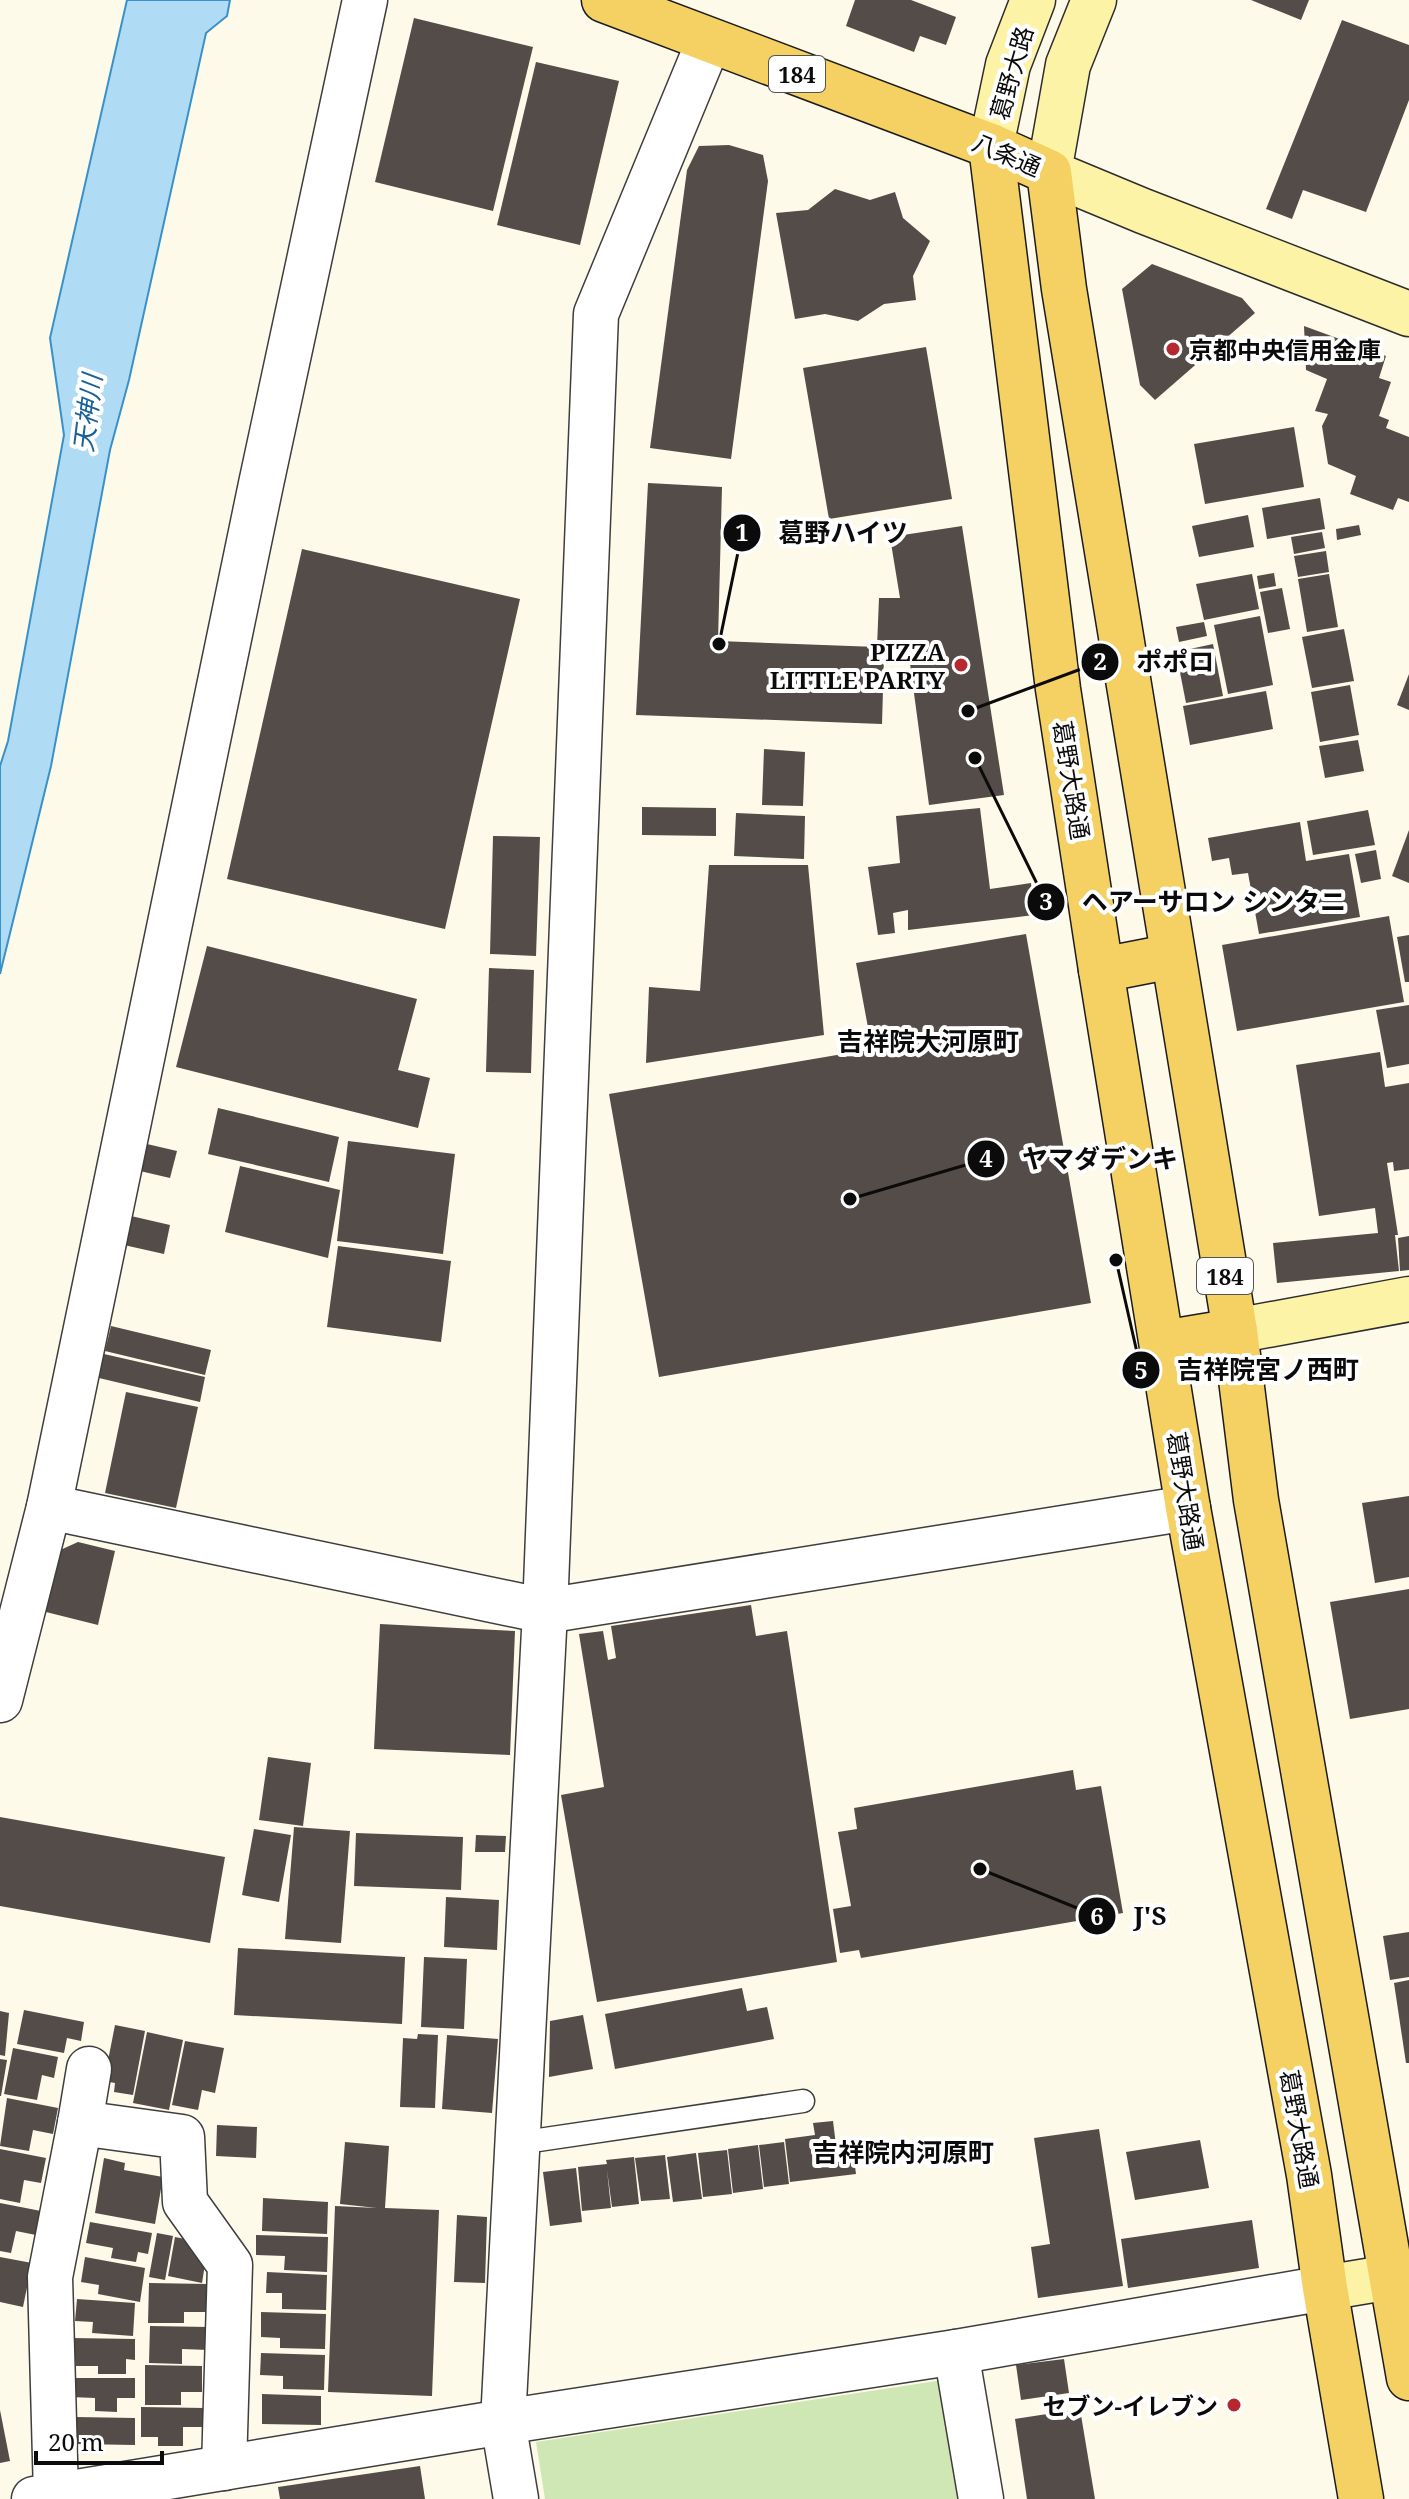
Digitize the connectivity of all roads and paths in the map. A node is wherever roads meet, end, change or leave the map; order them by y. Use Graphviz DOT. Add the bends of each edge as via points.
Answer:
graph roads {
  1 [pos="365,0"];
  2 [pos="604,0"];
  3 [pos="1033,0"];
  4 [pos="1094,0"];
  5 [pos="709,41"];
  6 [pos="991,146"];
  7 [pos="1049,172"];
  8 [pos="1409,314"];
  9 [pos="1173,956"];
  10 [pos="1101,970"];
  11 [pos="1409,1299"];
  12 [pos="1235,1331"];
  13 [pos="1163,1343"];
  14 [pos="1256,1500"];
  15 [pos="1188,1508"];
  16 [pos="46,1519"];
  17 [pos="0,1585"];
  18 [pos="545,1611"];
  19 [pos="0,1700"];
  20 [pos="1325,1907"];
  21 [pos="1263,1919"];
  22 [pos="89,2069"];
  23 [pos="803,2101"];
  24 [pos="80,2123"];
  25 [pos="518,2143"];
  26 [pos="1400,2275"];
  27 [pos="1325,2288"];
  28 [pos="956,2352"];
  29 [pos="1409,2378"];
  30 [pos="503,2422"];
  31 [pos="224,2468"];
  32 [pos="45,2497"];
  33 [pos="516,2499"];
  34 [pos="981,2499"];
  35 [pos="1361,2499"];
  1 -- 16 [label="street"];
  2 -- 5 [label="main road, 八条通 / 184"];
  3 -- 6 [label="street, 葛野大路" via="1008,65"];
  4 -- 7 [label="street" via="1068,65"];
  5 -- 6 [label="main road, 八条通 / 184"];
  5 -- 18 [label="street" via="596,314"];
  6 -- 7 [label="main road, 八条通 / 184"];
  6 -- 10 [label="main road, 葛野大路通" via="1058,689"];
  7 -- 8 [label="street, 八条通"];
  7 -- 9 [label="main road, 184"];
  9 -- 10 [label="main road"];
  9 -- 12 [label="main road, 184"];
  10 -- 13 [label="main road, 葛野大路通"];
  11 -- 12 [label="street"];
  12 -- 13 [label="main road"];
  12 -- 14 [label="main road, 184"];
  13 -- 15 [label="main road, 葛野大路通"];
  14 -- 15 [label="main road"];
  14 -- 20 [label="main road, 184"];
  15 -- 18 [label="street"];
  15 -- 21 [label="main road, 葛野大路通"];
  16 -- 17 [label="street"];
  16 -- 18 [label="street"];
  16 -- 19 [label="street"];
  18 -- 25 [label="street"];
  20 -- 21 [label="main road"];
  20 -- 26 [label="main road, 184"];
  21 -- 27 [label="main road, 葛野大路通"];
  22 -- 24 [label="street"];
  23 -- 25 [label="lane"];
  24 -- 31 [label="street" via="182,2137 185,2202 230,2265"];
  24 -- 32 [label="street" via="50,2277"];
  25 -- 30 [label="street"];
  26 -- 27 [label="street"];
  26 -- 29 [label="main road, 184"];
  27 -- 28 [label="street"];
  27 -- 35 [label="main road, 葛野大路通"];
  28 -- 30 [label="street"];
  28 -- 34 [label="street"];
  30 -- 31 [label="street"];
  30 -- 33 [label="street"];
  31 -- 32 [label="street"];
}
